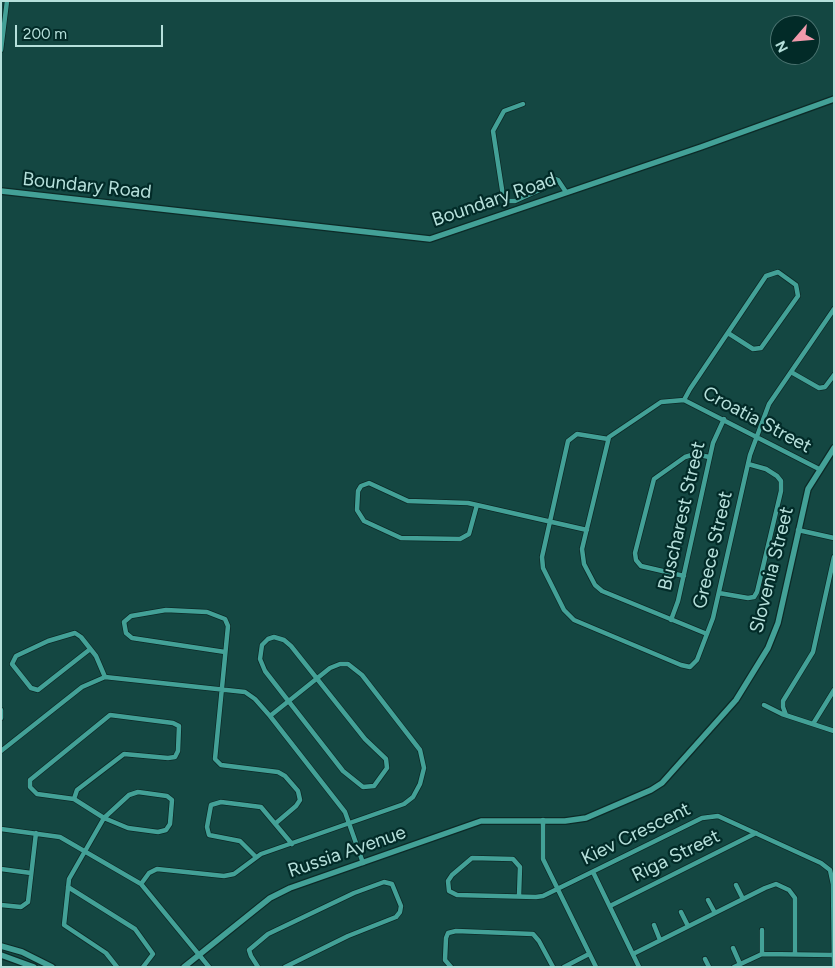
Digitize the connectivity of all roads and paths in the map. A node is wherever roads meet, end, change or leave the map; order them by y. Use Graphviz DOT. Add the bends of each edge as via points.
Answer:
graph roads {
  1 [pos="7,1"];
  2 [pos="1,50"];
  3 [pos="834,99"];
  4 [pos="523,104"];
  5 [pos="1,192"];
  6 [pos="566,192"];
  7 [pos="834,309"];
  8 [pos="728,333"];
  9 [pos="791,372"];
  10 [pos="834,374"];
  11 [pos="684,400"];
  12 [pos="724,419"];
  13 [pos="758,436"];
  14 [pos="608,439"];
  15 [pos="834,448"];
  16 [pos="709,457"];
  17 [pos="748,464"];
  18 [pos="818,470"];
  19 [pos="477,505"];
  20 [pos="550,522"];
  21 [pos="586,530"];
  22 [pos="798,530"];
  23 [pos="834,538"];
  24 [pos="834,557"];
  25 [pos="684,576"];
  26 [pos="719,593"];
  27 [pos="671,620"];
  28 [pos="707,634"];
  29 [pos="89,650"];
  30 [pos="225,652"];
  31 [pos="105,677"];
  32 [pos="317,679"];
  33 [pos="222,689"];
  34 [pos="834,690"];
  35 [pos="288,701"];
  36 [pos="764,705"];
  37 [pos="1,710"];
  38 [pos="786,715"];
  39 [pos="270,716"];
  40 [pos="1,718"];
  41 [pos="813,724"];
  42 [pos="834,731"];
  43 [pos="1,751"];
  44 [pos="74,799"];
  45 [pos="104,818"];
  46 [pos="542,820"];
  47 [pos="276,823"];
  48 [pos="350,824"];
  49 [pos="1,829"];
  50 [pos="36,833"];
  51 [pos="756,833"];
  52 [pos="292,844"];
  53 [pos="85,851"];
  54 [pos="256,857"];
  55 [pos="363,863"];
  56 [pos="1,869"];
  57 [pos="31,872"];
  58 [pos="593,872"];
  59 [pos="141,884"];
  60 [pos="736,885"];
  61 [pos="68,887"];
  62 [pos="557,890"];
  63 [pos="519,896"];
  64 [pos="743,899"];
  65 [pos="708,900"];
  66 [pos="1,905"];
  67 [pos="610,906"];
  68 [pos="681,912"];
  69 [pos="715,913"];
  70 [pos="654,925"];
  71 [pos="688,926"];
  72 [pos="762,930"];
  73 [pos="660,940"];
  74 [pos="1,946"];
  75 [pos="733,948"];
  76 [pos="199,954"];
  77 [pos="589,954"];
  78 [pos="633,954"];
  79 [pos="762,954"];
  80 [pos="795,954"];
  81 [pos="1,955"];
  82 [pos="834,955"];
  83 [pos="705,958"];
  84 [pos="740,964"];
  85 [pos="34,967"];
  86 [pos="52,967"];
  87 [pos="117,967"];
  88 [pos="143,967"];
  89 [pos="184,967"];
  90 [pos="209,967"];
  91 [pos="258,967"];
  92 [pos="286,967"];
  93 [pos="451,967"];
  94 [pos="553,967"];
  95 [pos="564,967"];
  96 [pos="596,967"];
  97 [pos="639,967"];
  98 [pos="709,967"];
  99 [pos="734,967"];
  100 [pos="834,967"];
  1 -- 2 [label="street"];
  3 -- 6 [label="street, Boundary Road"];
  4 -- 6 [label="street" via="504,111 493,131 503,196 508,201 516,201 544,188 553,178"];
  5 -- 6 [label="street, Boundary Road" via="424,239 442,236"];
  7 -- 9 [label="street, Greece Street"];
  8 -- 8 [label="street" via="768,275 778,272 796,285 798,296 761,348 753,349"];
  8 -- 11 [label="street"];
  9 -- 10 [label="street" via="819,388 825,386"];
  9 -- 13 [label="street, Greece Street" via="769,404"];
  11 -- 12 [label="street, Croatia Street"];
  11 -- 14 [label="street, Croatia Street" via="661,402"];
  12 -- 13 [label="street, Croatia Street"];
  12 -- 16 [label="street, Buscharest Street"];
  13 -- 17 [label="street, Greece Street"];
  13 -- 18 [label="street, Croatia Street"];
  14 -- 20 [label="street" via="577,434 569,438"];
  14 -- 21 [label="street"];
  15 -- 18 [label="street, Slovenia Street"];
  16 -- 25 [label="street, Buscharest Street"];
  16 -- 25 [label="street" via="687,456 654,479 636,553 636,560 641,566"];
  17 -- 26 [label="street, Greece Street"];
  17 -- 26 [label="street" via="777,476 781,481 781,491 757,592 748,598"];
  18 -- 22 [label="street, Slovenia Street" via="808,489"];
  19 -- 19 [label="street" via="465,538 400,538 358,515 358,491 367,483 411,502"];
  19 -- 20 [label="street"];
  20 -- 21 [label="street"];
  20 -- 28 [label="street, Greece Street" via="542,565 570,617 690,667 697,660"];
  21 -- 27 [label="street" via="582,559 597,587"];
  22 -- 23 [label="street"];
  22 -- 46 [label="street, Slovenia Street" via="778,624 768,648 736,700 684,759 659,785 599,813 576,820"];
  24 -- 38 [label="street" via="813,652 783,701"];
  25 -- 27 [label="street, Buscharest Street"];
  26 -- 28 [label="street, Greece Street"];
  27 -- 28 [label="street"];
  29 -- 29 [label="street" via="81,637 72,633 16,656 12,664 31,688 38,690"];
  29 -- 31 [label="street" via="100,662"];
  30 -- 30 [label="street" via="227,624 217,615 161,610 131,616 124,622 126,633 135,638"];
  30 -- 33 [label="street"];
  31 -- 33 [label="street"];
  31 -- 43 [label="street" via="82,687"];
  32 -- 35 [label="street"];
  32 -- 35 [label="street" via="287,642 276,637 268,639 262,646 262,666"];
  32 -- 35 [label="street" via="386,759 387,768 374,786 365,788 349,777"];
  32 -- 48 [label="street" via="340,664 348,664 357,670 417,746 423,759 420,784 410,800"];
  33 -- 39 [label="street" via="248,694"];
  33 -- 47 [label="street" via="217,762 225,766 280,772 299,793 300,800 296,806"];
  34 -- 41 [label="street"];
  35 -- 39 [label="street"];
  36 -- 38 [label="street"];
  37 -- 40 [label="street"];
  38 -- 41 [label="street"];
  39 -- 48 [label="street" via="342,808"];
  41 -- 42 [label="street"];
  44 -- 44 [label="street" via="37,794 30,787 30,780 106,717 112,715 179,726 175,757 124,754 77,790"];
  44 -- 45 [label="street"];
  45 -- 45 [label="street" via="114,806 135,792 167,796 172,802 169,826 162,831 123,827"];
  45 -- 53 [label="street"];
  46 -- 55 [label="street, Russia Avenue" via="481,821"];
  46 -- 62 [label="street" via="542,857"];
  47 -- 52 [label="street"];
  47 -- 54 [label="street" via="258,806 217,802 210,806 209,835 240,841"];
  48 -- 52 [label="street"];
  48 -- 55 [label="street"];
  49 -- 50 [label="street"];
  50 -- 53 [label="street" via="60,837"];
  50 -- 57 [label="street"];
  51 -- 58 [label="street, Kiev Crescent" via="710,815"];
  51 -- 67 [label="street, Riga Street"];
  51 -- 82 [label="street, Kiev Crescent" via="830,870"];
  52 -- 54 [label="street"];
  53 -- 59 [label="street"];
  53 -- 61 [label="street" via="71,874"];
  54 -- 59 [label="street" via="228,876 157,869 149,873"];
  55 -- 76 [label="street, Russia Avenue" via="280,892"];
  56 -- 57 [label="street"];
  57 -- 66 [label="street" via="26,904 21,907"];
  58 -- 62 [label="street, Kiev Crescent"];
  58 -- 67 [label="street"];
  59 -- 76 [label="street"];
  60 -- 64 [label="street"];
  61 -- 87 [label="street" via="64,925 106,953"];
  61 -- 88 [label="street" via="135,929 152,952 152,958"];
  62 -- 63 [label="street, Kiev Crescent" via="542,896"];
  62 -- 77 [label="street"];
  63 -- 63 [label="street, Kiev Crescent" via="453,894 448,888 448,881 472,858 513,860 520,867"];
  64 -- 69 [label="street"];
  64 -- 80 [label="street" via="774,884 792,893 795,902"];
  65 -- 69 [label="street"];
  67 -- 78 [label="street"];
  68 -- 71 [label="street"];
  69 -- 71 [label="street"];
  70 -- 73 [label="street"];
  71 -- 73 [label="street"];
  72 -- 79 [label="street"];
  73 -- 78 [label="street"];
  74 -- 86 [label="street"];
  75 -- 84 [label="street"];
  76 -- 89 [label="street, Russia Avenue"];
  76 -- 90 [label="street"];
  77 -- 95 [label="street"];
  77 -- 96 [label="street"];
  78 -- 97 [label="street"];
  79 -- 80 [label="street"];
  79 -- 84 [label="street"];
  80 -- 82 [label="street"];
  81 -- 85 [label="street"];
  82 -- 100 [label="street, Kiev Crescent"];
  83 -- 98 [label="street"];
  84 -- 99 [label="street"];
  91 -- 92 [label="street" via="249,950 264,936 354,893 384,882 392,884 401,906 396,917 348,936"];
  93 -- 94 [label="street" via="445,960 446,938 456,931 533,934"];
}
